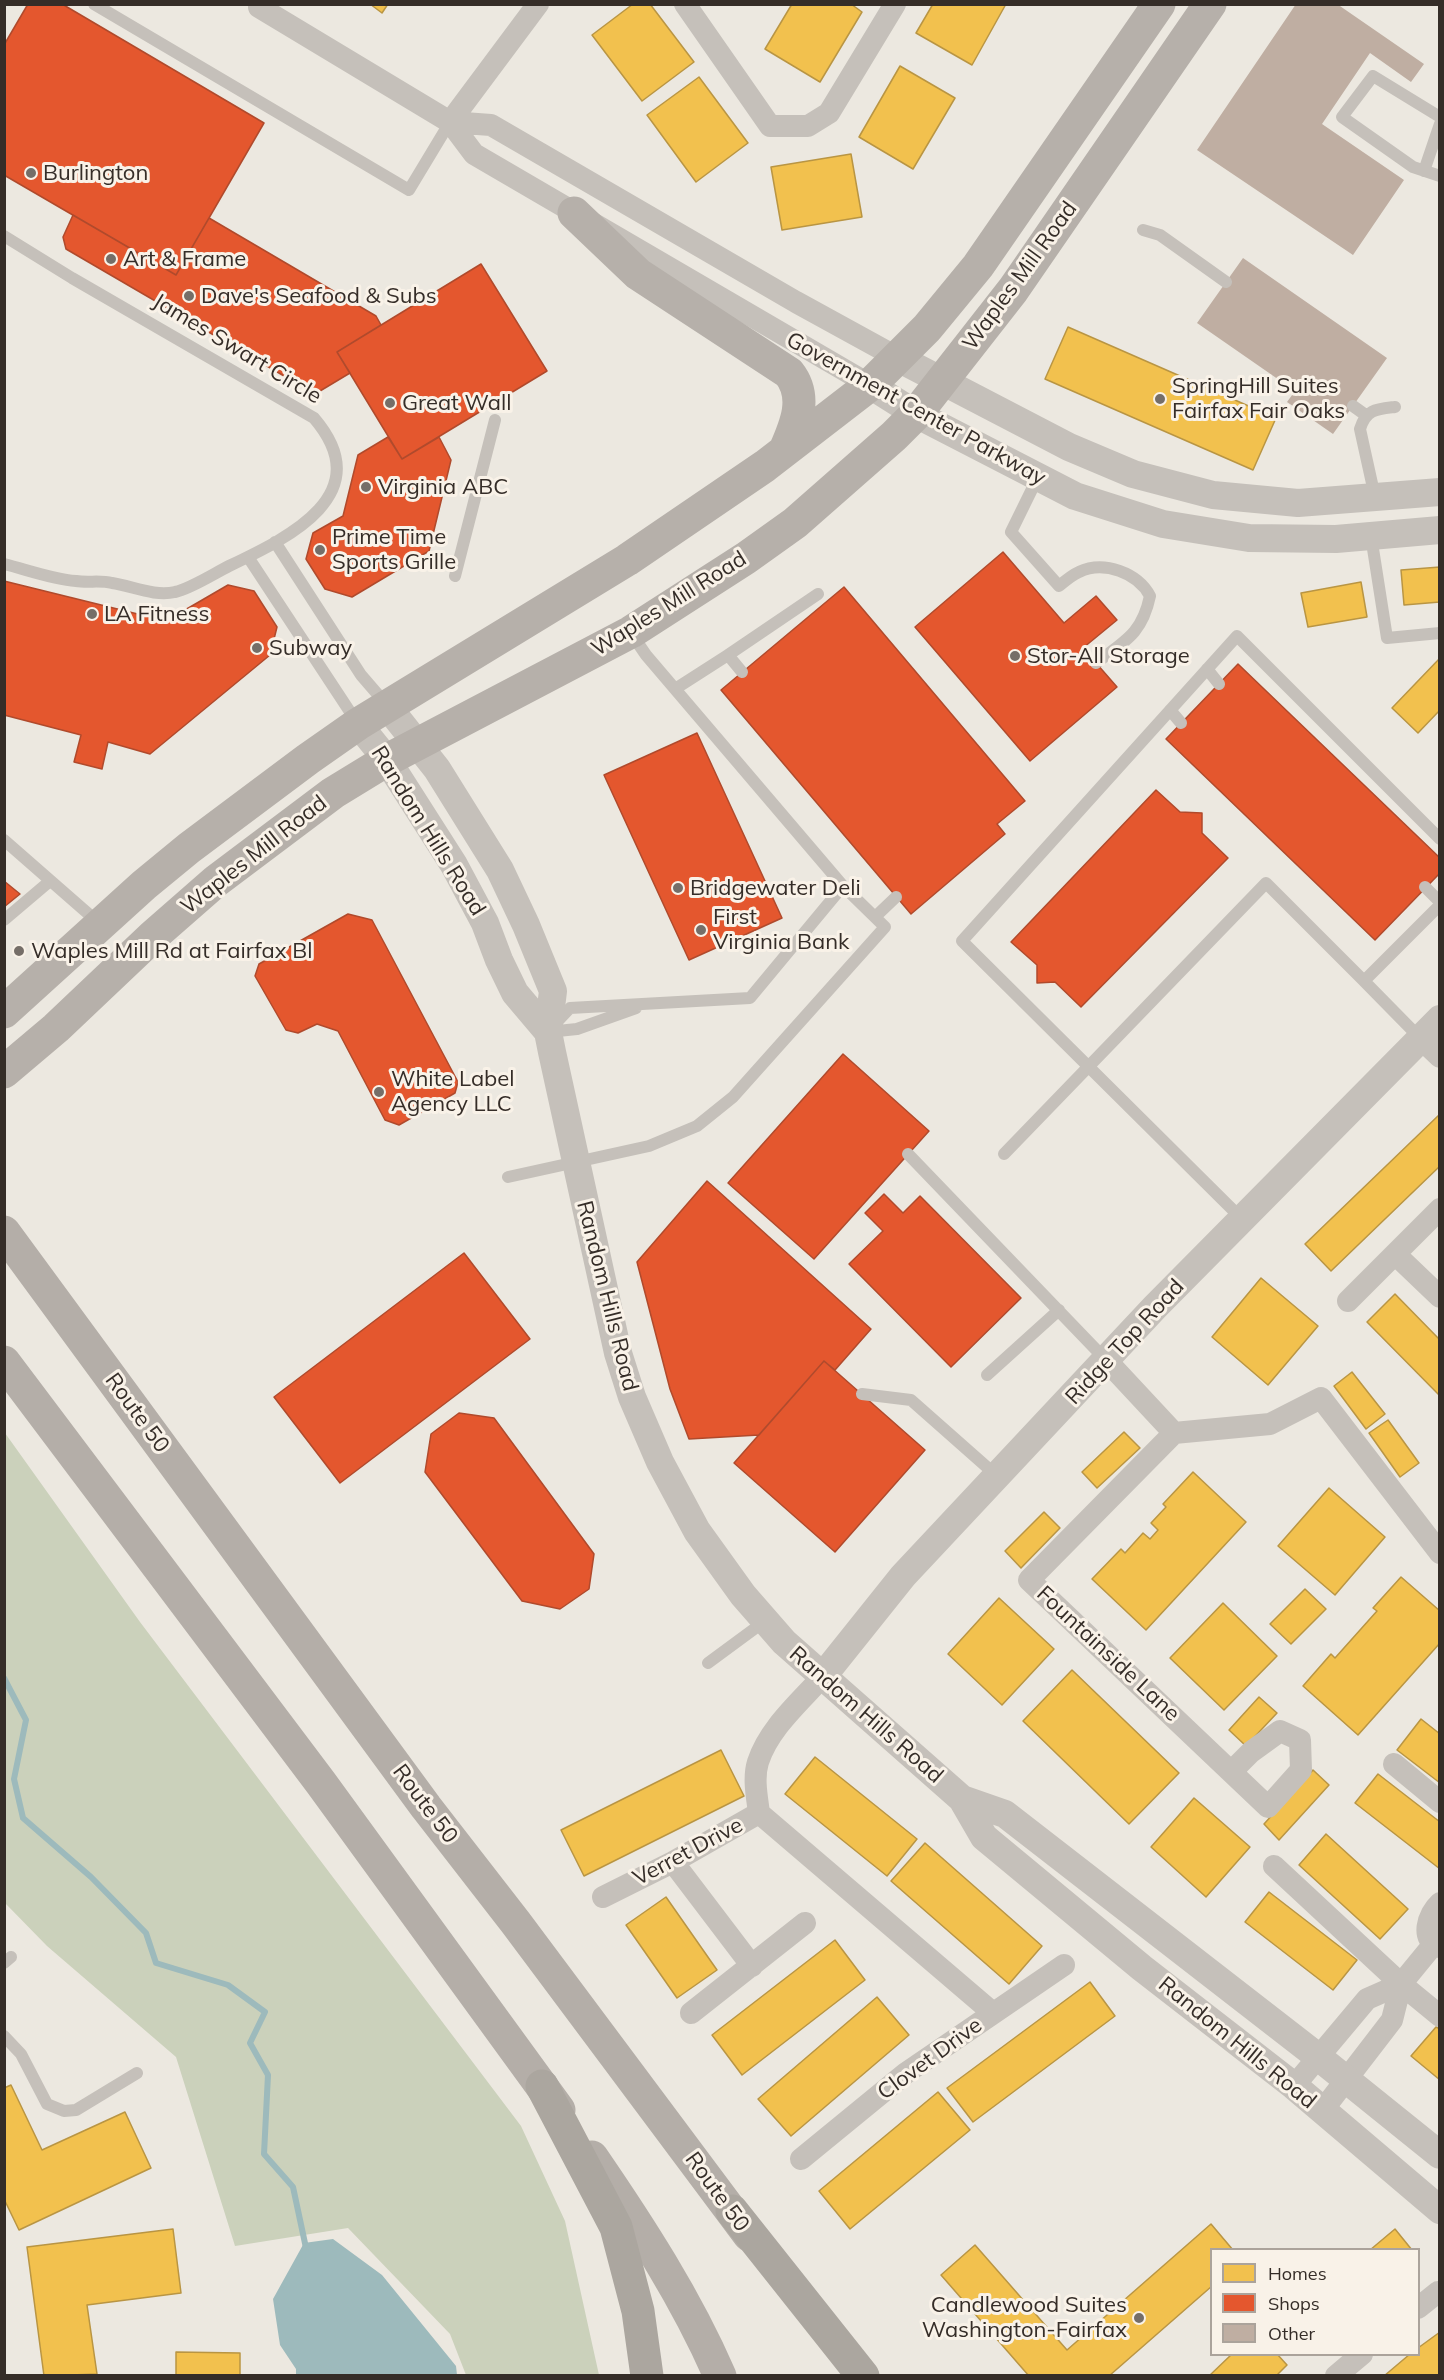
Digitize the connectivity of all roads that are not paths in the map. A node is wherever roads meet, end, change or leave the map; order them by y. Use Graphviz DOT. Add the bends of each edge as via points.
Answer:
graph roads {
  1 [pos="94,4"];
  2 [pos="537,4"];
  3 [pos="685,4"];
  4 [pos="895,4"];
  5 [pos="1159,4"];
  6 [pos="1210,4"];
  7 [pos="259,7"];
  8 [pos="1440,117"];
  9 [pos="450,122"];
  10 [pos="1440,124"];
  11 [pos="1424,171"];
  12 [pos="1440,176"];
  13 [pos="573,213"];
  14 [pos="1143,230"];
  15 [pos="4,236"];
  16 [pos="1226,282"];
  17 [pos="898,358"];
  18 [pos="942,381"];
  19 [pos="870,386"];
  20 [pos="1353,406"];
  21 [pos="1395,407"];
  22 [pos="916,414"];
  23 [pos="1367,416"];
  24 [pos="495,420"];
  25 [pos="785,450"];
  26 [pos="1038,477"];
  27 [pos="1440,492"];
  28 [pos="1375,497"];
  29 [pos="1440,530"];
  30 [pos="1371,536"];
  31 [pos="275,542"];
  32 [pos="248,557"];
  33 [pos="4,564"];
  34 [pos="455,576"];
  35 [pos="818,594"];
  36 [pos="631,632"];
  37 [pos="1440,633"];
  38 [pos="728,655"];
  39 [pos="1096,663"];
  40 [pos="1207,669"];
  41 [pos="742,672"];
  42 [pos="1220,684"];
  43 [pos="675,688"];
  44 [pos="388,706"];
  45 [pos="1170,710"];
  46 [pos="1181,723"];
  47 [pos="358,724"];
  48 [pos="416,744"];
  49 [pos="387,760"];
  50 [pos="1440,839"];
  51 [pos="4,840"];
  52 [pos="50,880"];
  53 [pos="843,885"];
  54 [pos="1425,887"];
  55 [pos="896,897"];
  56 [pos="1440,903"];
  57 [pos="875,916"];
  58 [pos="4,920"];
  59 [pos="100,924"];
  60 [pos="1364,981"];
  61 [pos="648,1004"];
  62 [pos="4,1011"];
  63 [pos="548,1032"];
  64 [pos="1433,1038"];
  65 [pos="1089,1066"];
  66 [pos="4,1072"];
  67 [pos="908,1154"];
  68 [pos="1004,1154"];
  69 [pos="575,1164"];
  70 [pos="508,1177"];
  71 [pos="1440,1209"];
  72 [pos="1242,1219"];
  73 [pos="4,1232"];
  74 [pos="1395,1254"];
  75 [pos="1440,1297"];
  76 [pos="1348,1301"];
  77 [pos="1059,1310"];
  78 [pos="1106,1360"];
  79 [pos="4,1362"];
  80 [pos="987,1375"];
  81 [pos="862,1394"];
  82 [pos="1174,1433"];
  83 [pos="998,1476"];
  84 [pos="1440,1553"];
  85 [pos="765,1621"];
  86 [pos="708,1663"];
  87 [pos="823,1676"];
  88 [pos="1394,1764"];
  89 [pos="1233,1771"];
  90 [pos="962,1799"];
  91 [pos="1440,1802"];
  92 [pos="759,1814"];
  93 [pos="673,1862"];
  94 [pos="1274,1866"];
  95 [pos="603,1897"];
  96 [pos="1440,1903"];
  97 [pos="805,1923"];
  98 [pos="1436,1946"];
  99 [pos="1064,1965"];
  100 [pos="752,1966"];
  101 [pos="1401,1984"];
  102 [pos="691,2013"];
  103 [pos="993,2013"];
  104 [pos="1440,2016"];
  105 [pos="4,2036"];
  106 [pos="1317,2056"];
  107 [pos="137,2073"];
  108 [pos="1345,2079"];
  109 [pos="542,2086"];
  110 [pos="1294,2086"];
  111 [pos="1322,2111"];
  112 [pos="1440,2155"];
  113 [pos="801,2159"];
  114 [pos="1440,2210"];
  115 [pos="732,2211"];
  116 [pos="1438,2292"];
  117 [pos="1420,2307"];
  118 [pos="1361,2356"];
  119 [pos="1339,2375"];
  120 [pos="646,2376"];
  121 [pos="720,2376"];
  122 [pos="846,2376"];
  123 [pos="863,2376"];
  1 -- 9 [label="lane" via="409,190"];
  2 -- 9 [label="street"];
  3 -- 4 [label="street" via="770,126 808,126 829,113"];
  5 -- 17 [label="main road, Waples Mill Road" via="978,266"];
  6 -- 18 [label="main road, Waples Mill Road" via="1013,290"];
  7 -- 9 [label="street, Government Center Parkway"];
  8 -- 11 [label="lane" via="1373,76 1342,117"];
  9 -- 13 [label="street, Government Center Parkway" via="474,154"];
  9 -- 17 [label="street, Government Center Parkway" via="491,125"];
  10 -- 11 [label="lane"];
  11 -- 12 [label="lane"];
  13 -- 19 [label="street, Government Center Parkway"];
  13 -- 25 [label="main road" via="638,274 789,373 795,381 799,410"];
  14 -- 16 [label="lane" via="1160,235"];
  15 -- 31 [label="lane, James Swart Circle" via="314,417 333,444 336,481 330,498 318,513"];
  17 -- 18 [label="street, Government Center Parkway"];
  17 -- 19 [label="main road, Waples Mill Road"];
  18 -- 22 [label="main road, Waples Mill Road"];
  18 -- 28 [label="street, Government Center Parkway" via="1070,447 1133,474 1213,495 1298,502"];
  19 -- 22 [label="street, Government Center Parkway"];
  19 -- 25 [label="main road, Waples Mill Road"];
  20 -- 23 [label="lane"];
  21 -- 23 [label="lane" via="1375,410"];
  22 -- 26 [label="street, Government Center Parkway"];
  22 -- 36 [label="main road, Waples Mill Road" via="795,523"];
  23 -- 28 [label="lane" via="1360,429"];
  24 -- 34 [label="lane"];
  25 -- 44 [label="main road, Waples Mill Road" via="627,560"];
  26 -- 30 [label="street, Government Center Parkway" via="1075,496 1163,524 1249,538"];
  26 -- 39 [label="lane" via="1011,532 1059,586 1077,572 1095,566 1131,575 1144,584 1150,596 1138,630"];
  27 -- 28 [label="street, Government Center Parkway"];
  29 -- 30 [label="street, Government Center Parkway"];
  30 -- 37 [label="lane" via="1387,638"];
  31 -- 32 [label="lane, James Swart Circle"];
  31 -- 44 [label="lane" via="361,675"];
  32 -- 33 [label="lane, James Swart Circle" via="176,592 75,581"];
  32 -- 47 [label="lane"];
  35 -- 38 [label="lane"];
  36 -- 43 [label="lane"];
  36 -- 48 [label="main road, Waples Mill Road"];
  38 -- 41 [label="lane"];
  38 -- 43 [label="lane"];
  40 -- 42 [label="lane"];
  40 -- 45 [label="lane"];
  40 -- 50 [label="lane" via="1237,636"];
  43 -- 53 [label="lane"];
  44 -- 47 [label="main road, Waples Mill Road"];
  44 -- 48 [label="street, Random Hills Road"];
  45 -- 46 [label="lane"];
  45 -- 65 [label="lane" via="962,941"];
  47 -- 49 [label="street, Random Hills Road"];
  47 -- 59 [label="main road, Waples Mill Road" via="189,848"];
  48 -- 49 [label="main road, Waples Mill Road"];
  48 -- 63 [label="street, Random Hills Road" via="437,769 500,870 526,926 553,992"];
  49 -- 63 [label="street, Random Hills Road" via="454,865 485,923 515,993"];
  49 -- 66 [label="main road, Waples Mill Road" via="333,793 216,881"];
  51 -- 52 [label="lane"];
  52 -- 58 [label="lane"];
  52 -- 59 [label="lane"];
  53 -- 57 [label="lane"];
  53 -- 61 [label="lane" via="750,998"];
  54 -- 56 [label="lane"];
  55 -- 57 [label="lane"];
  56 -- 60 [label="lane"];
  57 -- 69 [label="lane" via="885,927 734,1097 697,1126 649,1146"];
  59 -- 62 [label="main road, Waples Mill Road"];
  60 -- 64 [label="lane"];
  60 -- 65 [label="lane" via="1266,883"];
  61 -- 63 [label="lane" via="577,1029"];
  61 -- 63 [label="lane" via="570,1008"];
  63 -- 69 [label="street, Random Hills Road"];
  64 -- 72 [label="street, Ridge Top Road"];
  65 -- 68 [label="lane"];
  65 -- 72 [label="lane"];
  67 -- 77 [label="lane"];
  69 -- 70 [label="lane"];
  69 -- 85 [label="street, Random Hills Road" via="618,1353 632,1397 660,1462 697,1531"];
  71 -- 74 [label="street"];
  72 -- 78 [label="street, Ridge Top Road"];
  73 -- 115 [label="main road, Route 50" via="426,1806"];
  74 -- 75 [label="street"];
  74 -- 76 [label="street"];
  77 -- 78 [label="lane"];
  77 -- 80 [label="lane"];
  78 -- 82 [label="street"];
  78 -- 83 [label="street, Ridge Top Road"];
  79 -- 109 [label="main road" via="321,1783"];
  81 -- 83 [label="lane" via="910,1400"];
  82 -- 84 [label="street" via="1270,1424 1321,1398"];
  82 -- 89 [label="street, Fountainside Lane" via="1029,1580"];
  83 -- 87 [label="street, Ridge Top Road" via="903,1576"];
  85 -- 86 [label="lane"];
  85 -- 87 [label="street, Random Hills Road"];
  87 -- 90 [label="street, Random Hills Road"];
  87 -- 92 [label="street, Verret Drive" via="770,1736 757,1764"];
  88 -- 91 [label="street"];
  90 -- 106 [label="street, Random Hills Road" via="1005,1814"];
  90 -- 110 [label="street, Random Hills Road" via="984,1837 1142,1968"];
  92 -- 93 [label="street, Verret Drive"];
  92 -- 103 [label="street"];
  93 -- 95 [label="street, Verret Drive"];
  93 -- 100 [label="street"];
  94 -- 101 [label="street"];
  96 -- 98 [label="street" via="1427,1925 1429,1939"];
  97 -- 100 [label="street"];
  98 -- 101 [label="street"];
  99 -- 103 [label="street, Clovet Drive"];
  100 -- 102 [label="street"];
  101 -- 104 [label="street"];
  101 -- 106 [label="street" via="1367,1999"];
  101 -- 108 [label="street" via="1392,2020"];
  103 -- 113 [label="street, Clovet Drive" via="906,2073"];
  105 -- 107 [label="lane" via="21,2054 47,2103 64,2111 76,2110"];
  106 -- 108 [label="street, Random Hills Road"];
  106 -- 110 [label="street"];
  108 -- 111 [label="street"];
  108 -- 112 [label="street, Random Hills Road"];
  109 -- 120 [label="highway" via="616,2228 638,2311"];
  109 -- 121 [label="main road" via="658,2256"];
  110 -- 111 [label="street, Random Hills Road"];
  111 -- 114 [label="street, Random Hills Road"];
  115 -- 122 [label="main road, Route 50"];
  115 -- 123 [label="highway"];
  116 -- 117 [label="street"];
  118 -- 119 [label="street"];
}
